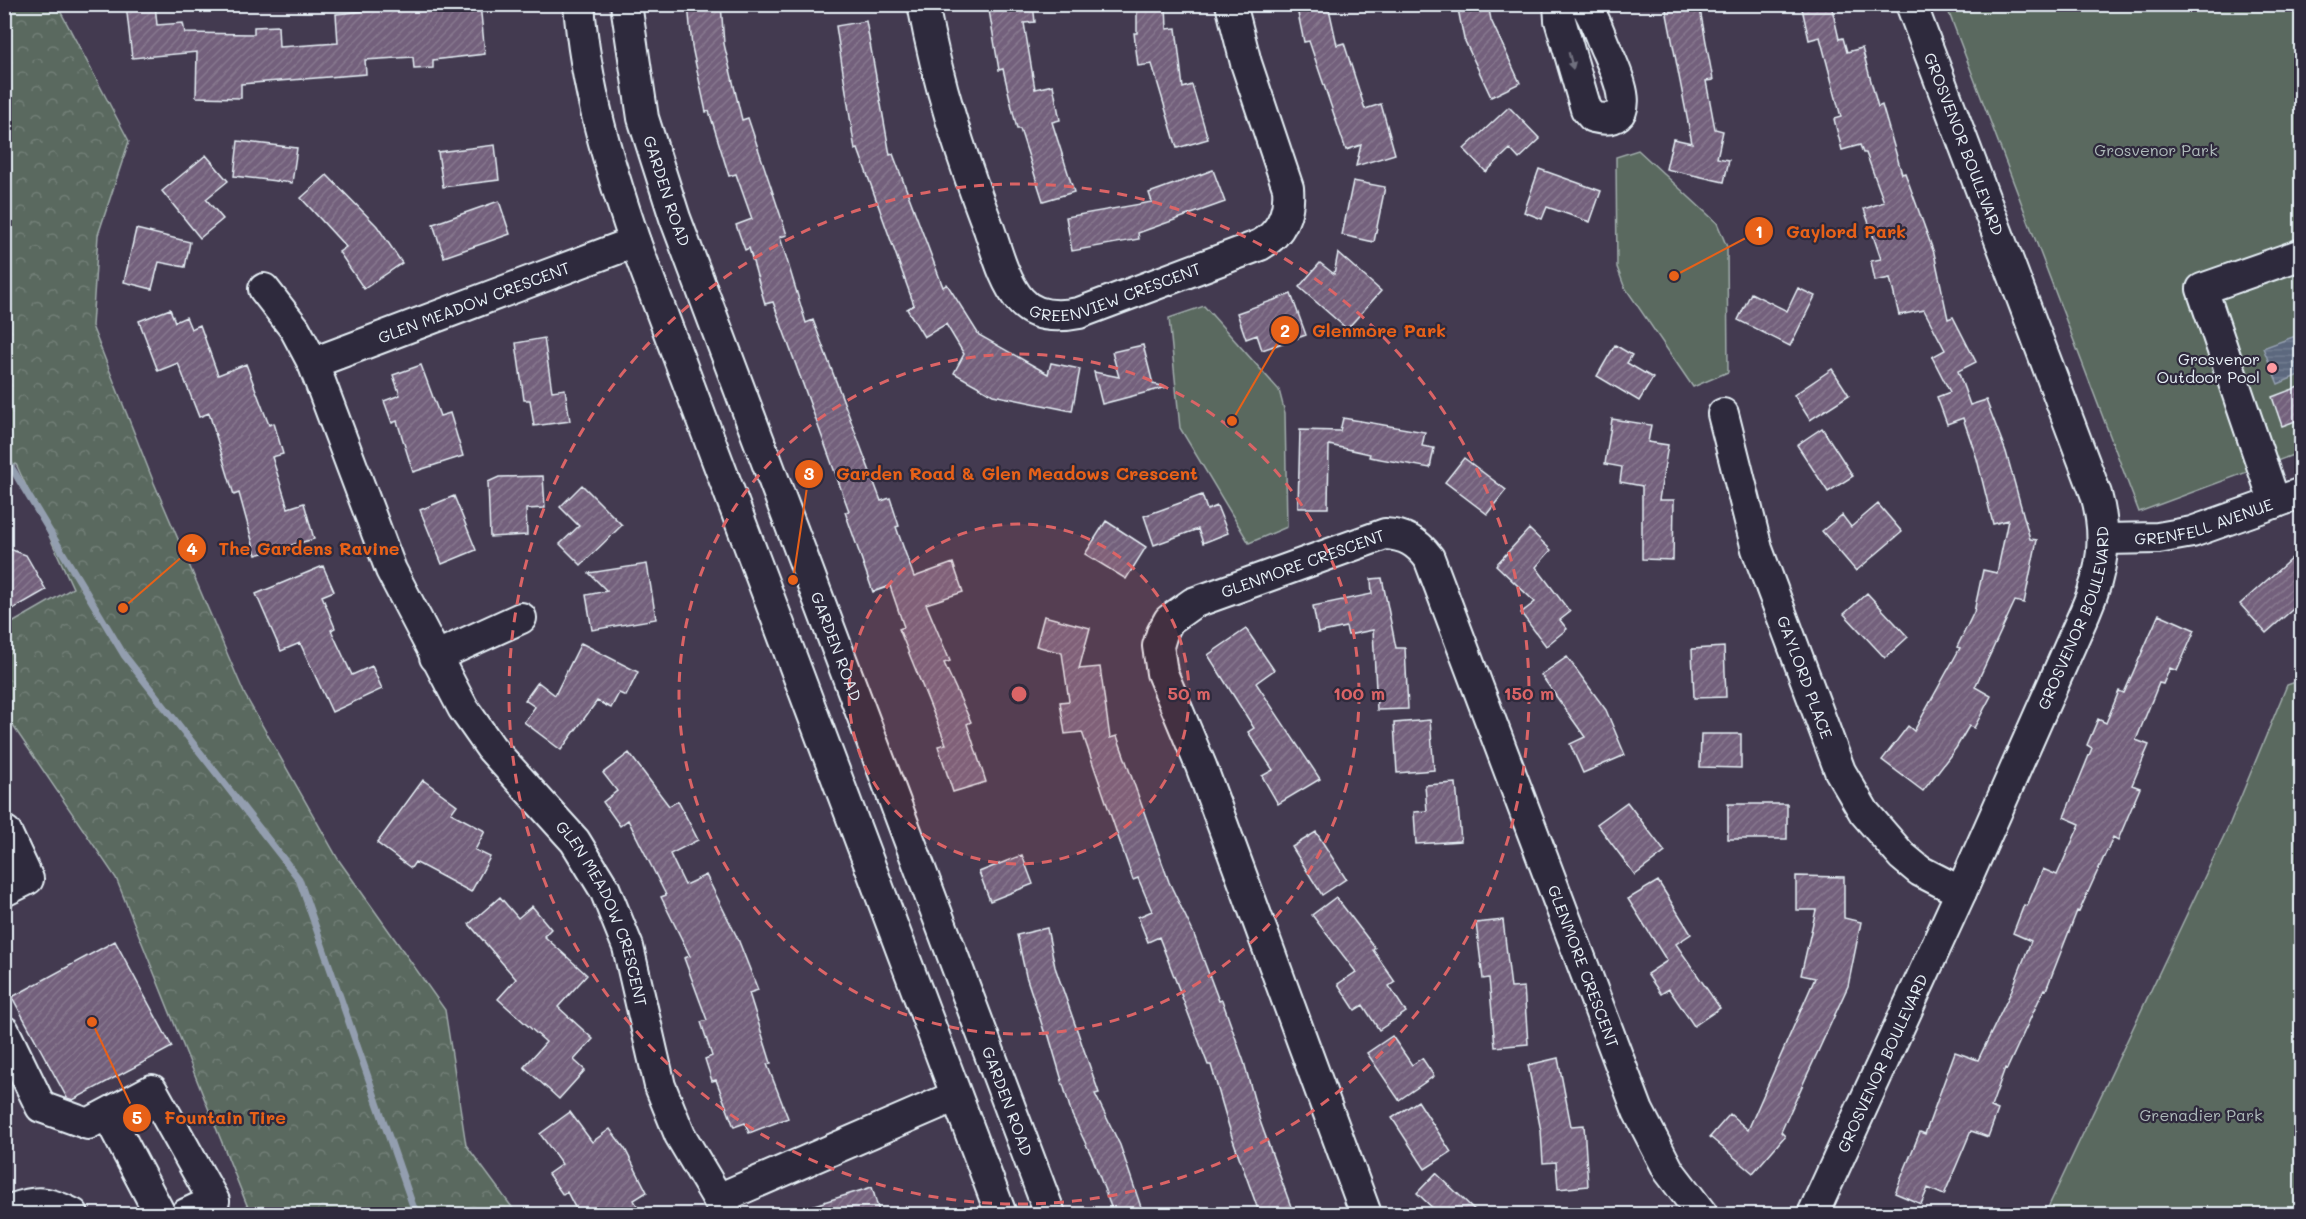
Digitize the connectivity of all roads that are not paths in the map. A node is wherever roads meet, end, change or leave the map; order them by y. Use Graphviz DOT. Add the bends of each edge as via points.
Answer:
graph roads {
  1 [pos="579,4"];
  2 [pos="626,4"];
  3 [pos="923,4"];
  4 [pos="1231,4"];
  5 [pos="1559,4"];
  6 [pos="1585,4"];
  7 [pos="1911,4"];
  8 [pos="635,242"];
  9 [pos="2301,254"];
  10 [pos="264,289"];
  11 [pos="313,363"];
  12 [pos="1723,414"];
  13 [pos="2288,498"];
  14 [pos="2104,539"];
  15 [pos="521,618"];
  16 [pos="435,657"];
  17 [pos="6,832"];
  18 [pos="4,891"];
  19 [pos="1961,892"];
  20 [pos="7,1044"];
  21 [pos="956,1096"];
  22 [pos="108,1115"];
  23 [pos="722,1207"];
  24 [pos="4,1212"];
  25 [pos="72,1215"];
  26 [pos="160,1215"];
  27 [pos="186,1215"];
  28 [pos="1000,1215"];
  29 [pos="1050,1215"];
  30 [pos="1366,1215"];
  31 [pos="1702,1215"];
  32 [pos="1813,1215"];
  1 -- 8 [label="street" via="594,104"];
  2 -- 29 [label="street, GARDEN ROAD" via="644,118 675,218"];
  3 -- 4 [label="street, GREENVIEW CRESCENT" via="955,138 1008,279 1021,301 1041,314 1055,316 1079,312 1260,245 1283,222 1288,188 1246,63"];
  5 -- 6 [label="street, one-way" via="1560,20 1586,109 1593,117 1610,117 1623,107 1622,87"];
  7 -- 14 [label="street, GROSVENOR BOULEVARD" via="2096,494"];
  8 -- 11 [label="street, GLEN MEADOW CRESCENT"];
  8 -- 21 [label="street"];
  9 -- 13 [label="street" via="2202,290"];
  10 -- 11 [label="street, GLEN MEADOW CRESCENT" via="295,329"];
  11 -- 16 [label="street, GLEN MEADOW CRESCENT" via="392,570"];
  12 -- 19 [label="street, GAYLORD PLACE" via="1756,549 1840,771 1864,812 1902,856 1920,871"];
  13 -- 14 [label="street, GRENFELL AVENUE" via="2192,532 2158,538"];
  14 -- 19 [label="street, GROSVENOR BOULEVARD" via="2093,593"];
  15 -- 16 [label="street"];
  16 -- 23 [label="street, GLEN MEADOW CRESCENT" via="480,734 575,841 605,890 628,947 660,1086 680,1135"];
  17 -- 18 [label="street" via="28,879"];
  19 -- 32 [label="street, GROSVENOR BOULEVARD"];
  20 -- 22 [label="street" via="41,1107 88,1124"];
  21 -- 23 [label="street, GLEN MEADOW CRESCENT"];
  21 -- 28 [label="street"];
  22 -- 26 [label="street"];
  22 -- 27 [label="street" via="152,1090 214,1201"];
  24 -- 25 [label="street" via="25,1204 50,1202"];
  30 -- 31 [label="street, GLENMORE CRESCENT" via="1201,766 1162,673 1158,646 1169,620 1193,603 1385,534 1407,537 1429,558 1638,1111 1669,1171"];
}
